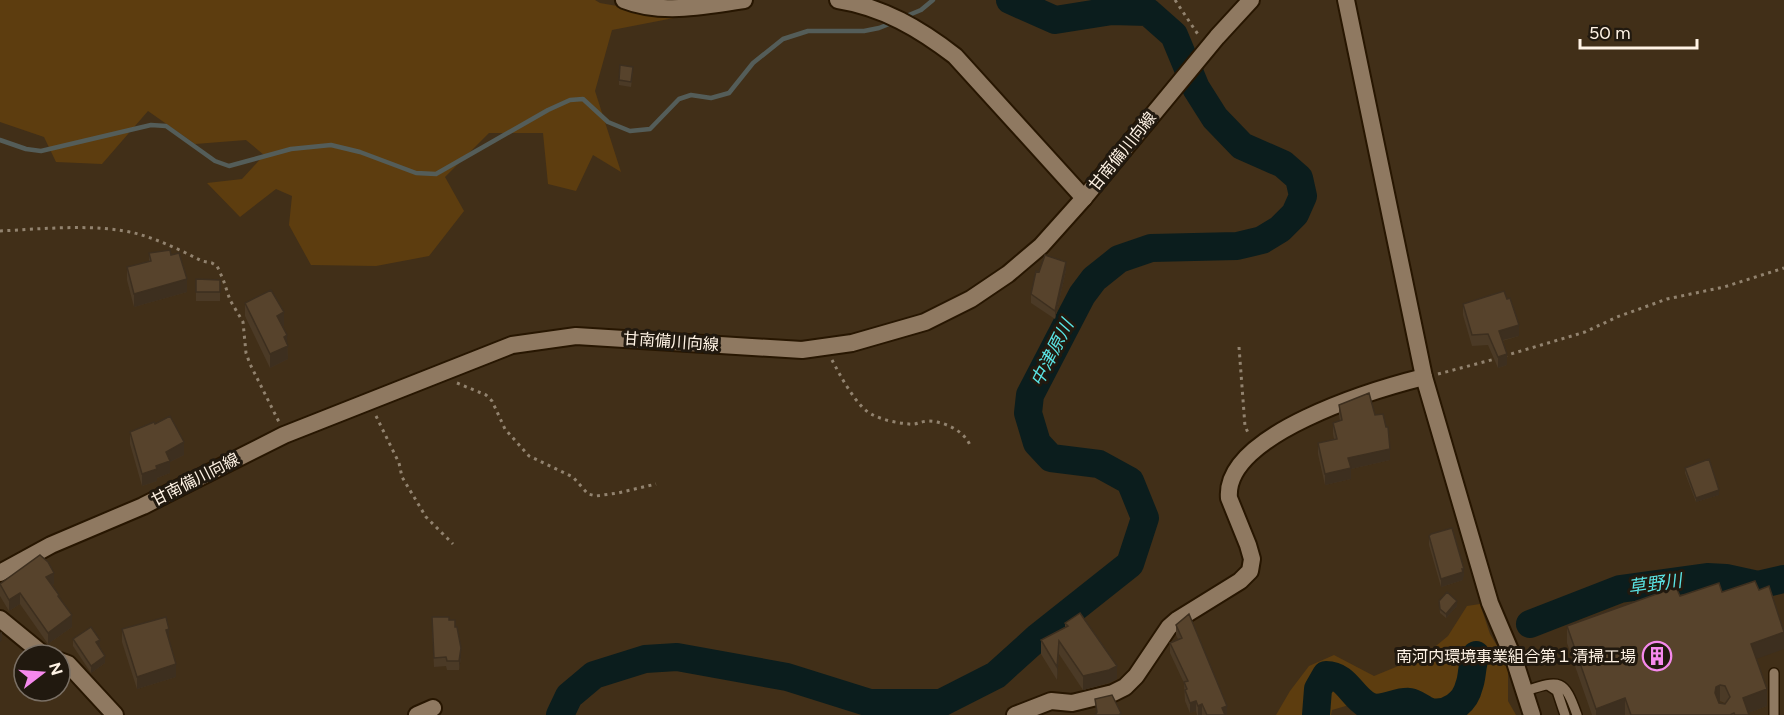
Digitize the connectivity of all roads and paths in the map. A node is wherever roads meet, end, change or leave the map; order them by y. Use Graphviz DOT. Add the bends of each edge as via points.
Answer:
graph roads {
  1 [pos="624,0"];
  2 [pos="744,0"];
  3 [pos="838,0"];
  4 [pos="1175,0"];
  5 [pos="1251,0"];
  6 [pos="1346,0"];
  7 [pos="1205,51"];
  8 [pos="1084,198"];
  9 [pos="0,231"];
  10 [pos="1784,268"];
  11 [pos="830,346"];
  12 [pos="1239,347"];
  13 [pos="448,370"];
  14 [pos="1424,377"];
  15 [pos="369,401"];
  16 [pos="284,435"];
  17 [pos="1260,446"];
  18 [pos="971,448"];
  19 [pos="656,484"];
  20 [pos="453,544"];
  21 [pos="0,573"];
  22 [pos="0,619"];
  23 [pos="29,643"];
  24 [pos="72,668"];
  25 [pos="1774,673"];
  26 [pos="1547,684"];
  27 [pos="1525,691"];
  28 [pos="115,715"];
  29 [pos="1015,715"];
  30 [pos="1532,715"];
  31 [pos="1565,715"];
  32 [pos="1577,715"];
  33 [pos="1774,715"];
  1 -- 2 [label="street" via="676,8"];
  3 -- 8 [label="street" via="876,9 921,31 956,56"];
  4 -- 7 [label="path"];
  5 -- 7 [label="street, 甘南備川向線"];
  6 -- 14 [label="street"];
  7 -- 8 [label="street, 甘南備川向線"];
  8 -- 11 [label="street, 甘南備川向線" via="1027,258 971,299 876,338"];
  9 -- 16 [label="path" via="71,228 138,234 217,266 243,322 250,364"];
  10 -- 14 [label="path" via="1667,299 1585,332"];
  11 -- 13 [label="street, 甘南備川向線" via="769,349 576,336 512,345"];
  11 -- 18 [label="path" via="832,361 864,409 904,423 940,424 963,433"];
  12 -- 17 [label="path" via="1245,426 1250,438"];
  13 -- 15 [label="street, 甘南備川向線"];
  13 -- 19 [label="path" via="454,381 492,401 505,429 529,456 573,477 588,494 618,493"];
  14 -- 17 [label="street" via="1313,414 1277,432"];
  14 -- 27 [label="street" via="1490,603"];
  15 -- 16 [label="street, 甘南備川向線"];
  15 -- 20 [label="path" via="402,477 426,517"];
  16 -- 21 [label="street, 甘南備川向線"];
  17 -- 29 [label="street" via="1231,478 1228,487 1252,559 1250,572 1177,620 1125,687 1072,703 1051,701"];
  22 -- 23 [label="street"];
  24 -- 28 [label="street"];
  25 -- 33 [label="lane"];
  26 -- 27 [label="lane"];
  26 -- 31 [label="lane" via="1557,691"];
  26 -- 32 [label="lane" via="1559,684 1566,689"];
  27 -- 30 [label="street"];
}
